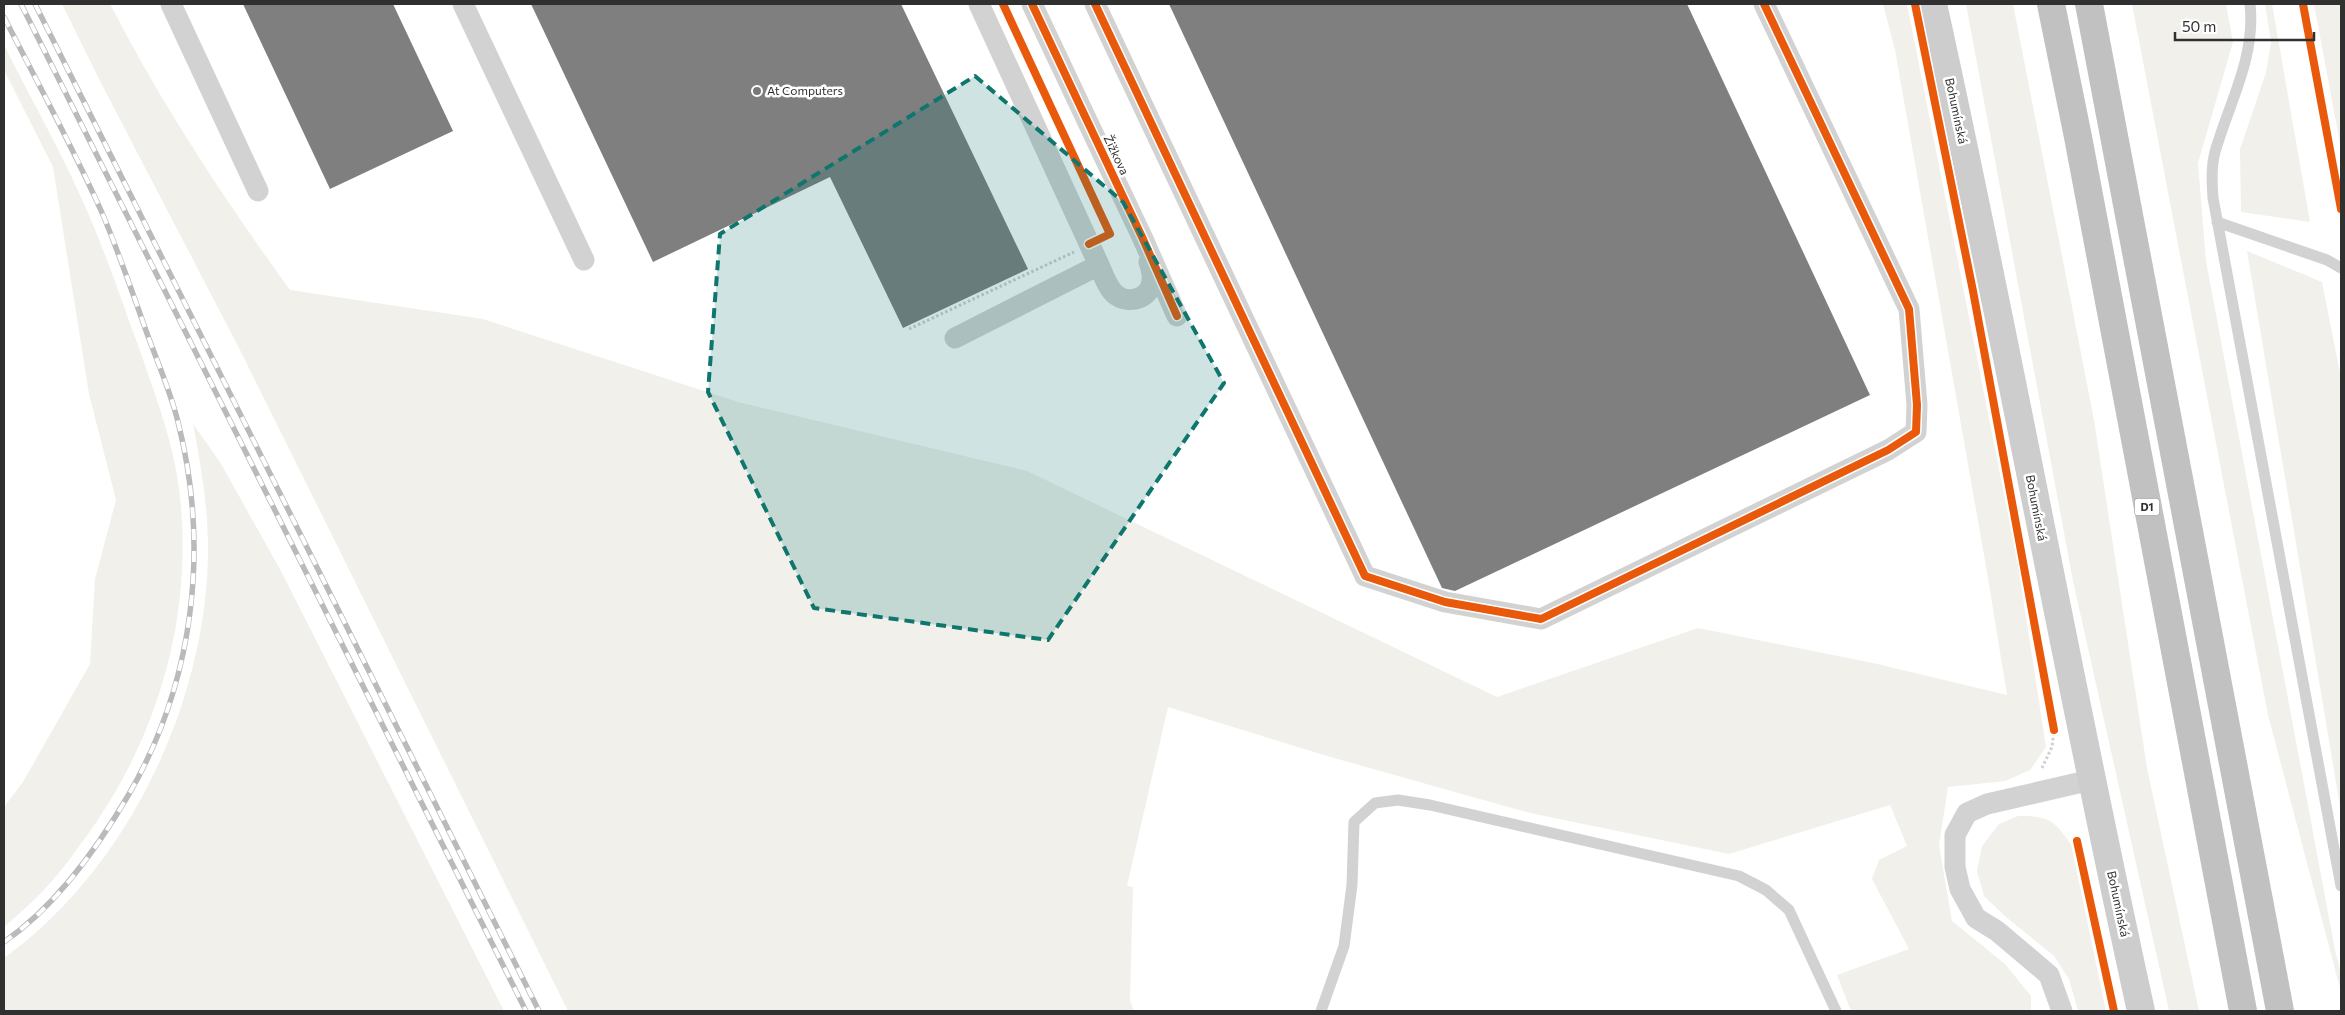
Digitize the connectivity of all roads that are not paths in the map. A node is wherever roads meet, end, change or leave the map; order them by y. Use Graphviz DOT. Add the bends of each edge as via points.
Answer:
graph roads {
  1 [pos="171,4"];
  2 [pos="463,4"];
  3 [pos="979,4"];
  4 [pos="1032,4"];
  5 [pos="1095,4"];
  6 [pos="1764,4"];
  7 [pos="1933,4"];
  8 [pos="2051,4"];
  9 [pos="2089,4"];
  10 [pos="2250,4"];
  11 [pos="258,191"];
  12 [pos="2217,222"];
  13 [pos="1143,238"];
  14 [pos="584,260"];
  15 [pos="1099,265"];
  16 [pos="2341,268"];
  17 [pos="1177,316"];
  18 [pos="955,338"];
  19 [pos="2091,780"];
  20 [pos="2341,886"];
  21 [pos="1321,1011"];
  22 [pos="1836,1011"];
  23 [pos="2062,1011"];
  24 [pos="2141,1011"];
  25 [pos="2243,1011"];
  26 [pos="2280,1011"];
  1 -- 11 [label="street"];
  2 -- 14 [label="street"];
  3 -- 15 [label="street"];
  4 -- 13 [label="street, Žižkova"];
  5 -- 6 [label="street" via="1365,576 1445,602 1541,619 1888,450 1916,432 1917,405 1909,309"];
  7 -- 19 [label="main road, Bohumínská"];
  8 -- 25 [label="highway, D1"];
  9 -- 26 [label="highway"];
  10 -- 12 [label="lane" via="2250,38 2244,70 2215,154 2212,177"];
  12 -- 16 [label="lane" via="2327,260"];
  12 -- 20 [label="lane"];
  13 -- 15 [label="street" via="1152,282 1141,298 1130,300 1118,296"];
  13 -- 17 [label="street, Žižkova"];
  15 -- 18 [label="street"];
  19 -- 23 [label="street" via="1987,804 1967,814 1955,835 1955,867 1960,889 1976,918 1997,931 2049,975"];
  19 -- 24 [label="main road, Bohumínská"];
  21 -- 22 [label="lane" via="1344,946 1352,885 1354,822 1375,802 1398,800 1739,876 1766,890 1789,910"];
}
